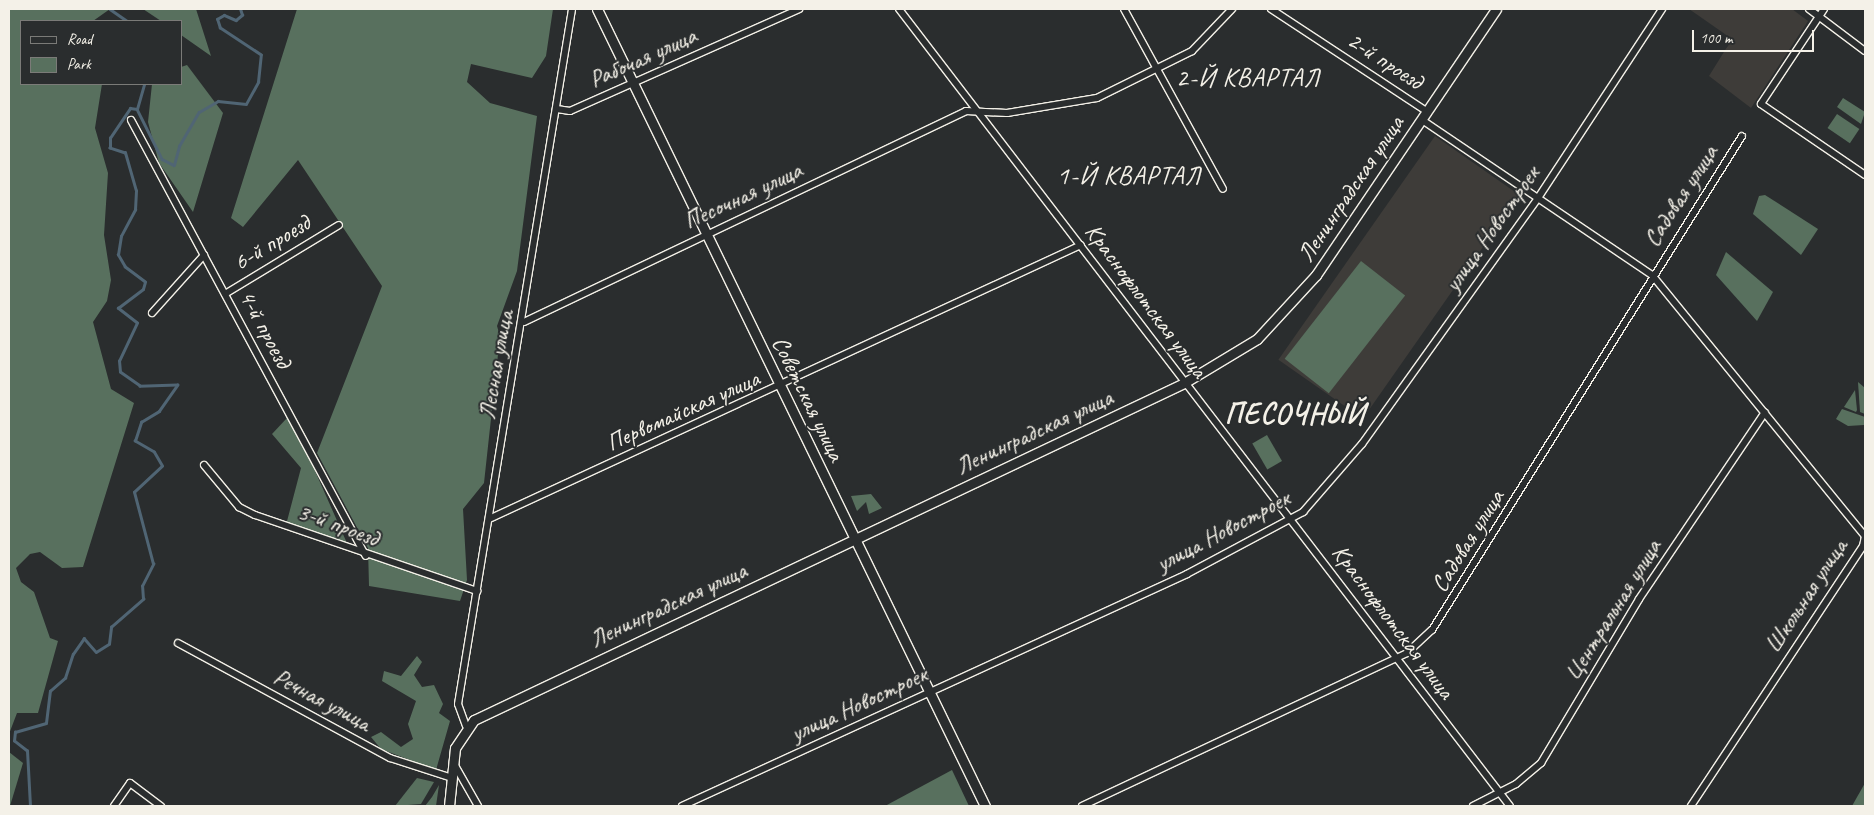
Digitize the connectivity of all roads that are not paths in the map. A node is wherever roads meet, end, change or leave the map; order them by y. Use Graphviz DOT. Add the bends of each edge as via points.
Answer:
graph roads {
  1 [pos="572,9"];
  2 [pos="597,9"];
  3 [pos="799,9"];
  4 [pos="898,9"];
  5 [pos="1124,9"];
  6 [pos="1232,9"];
  7 [pos="1271,9"];
  8 [pos="1496,9"];
  9 [pos="1662,9"];
  10 [pos="1808,9"];
  11 [pos="1824,9"];
  12 [pos="1819,17"];
  13 [pos="1865,51"];
  14 [pos="1158,69"];
  15 [pos="632,83"];
  16 [pos="557,109"];
  17 [pos="979,113"];
  18 [pos="1425,116"];
  19 [pos="131,120"];
  20 [pos="1742,136"];
  21 [pos="1865,175"];
  22 [pos="1223,190"];
  23 [pos="1538,198"];
  24 [pos="339,225"];
  25 [pos="707,234"];
  26 [pos="1081,245"];
  27 [pos="204,255"];
  28 [pos="1652,275"];
  29 [pos="225,294"];
  30 [pos="152,313"];
  31 [pos="524,322"];
  32 [pos="1184,383"];
  33 [pos="780,388"];
  34 [pos="1765,412"];
  35 [pos="204,465"];
  36 [pos="1290,518"];
  37 [pos="489,519"];
  38 [pos="853,539"];
  39 [pos="366,556"];
  40 [pos="478,591"];
  41 [pos="178,643"];
  42 [pos="1395,656"];
  43 [pos="929,692"];
  44 [pos="466,726"];
  45 [pos="453,762"];
  46 [pos="452,778"];
  47 [pos="1500,793"];
  48 [pos="114,806"];
  49 [pos="161,806"];
  50 [pos="449,806"];
  51 [pos="478,806"];
  52 [pos="682,806"];
  53 [pos="985,806"];
  54 [pos="1082,806"];
  55 [pos="1473,806"];
  56 [pos="1510,806"];
  57 [pos="1691,806"];
  1 -- 16 [label="street, Лесная улица"];
  2 -- 15 [label="main road, Советская улица"];
  3 -- 15 [label="street, Рабочая улица"];
  4 -- 17 [label="street, Краснофлотская улица"];
  5 -- 14 [label="street"];
  6 -- 14 [label="street, Песочная улица" via="1192,51"];
  7 -- 18 [label="street, 2-й проезд"];
  8 -- 18 [label="main road, Ленинградская улица"];
  9 -- 23 [label="street, улица Новостроек"];
  10 -- 12 [label="street"];
  11 -- 12 [label="street"];
  12 -- 13 [label="street"];
  12 -- 21 [label="street" via="1761,104"];
  14 -- 17 [label="street, Песочная улица" via="1097,98 1067,106"];
  14 -- 22 [label="street"];
  15 -- 16 [label="street, Рабочая улица" via="570,111"];
  15 -- 25 [label="main road, Советская улица"];
  16 -- 31 [label="street, Лесная улица"];
  17 -- 25 [label="street, Песочная улица" via="966,111"];
  17 -- 26 [label="street, Краснофлотская улица"];
  18 -- 23 [label="street, 2-й проезд"];
  18 -- 32 [label="main road, Ленинградская улица" via="1298,300 1257,338"];
  19 -- 27 [label="street, 4-й проезд"];
  20 -- 28 [label="street, Садовая улица"];
  23 -- 28 [label="street, Школьная улица"];
  23 -- 36 [label="street, улица Новостроек" via="1362,444 1303,512"];
  24 -- 29 [label="street, 6-й проезд"];
  25 -- 31 [label="street, Песочная улица"];
  25 -- 33 [label="main road, Советская улица"];
  26 -- 32 [label="street, Краснофлотская улица"];
  26 -- 33 [label="street, Первомайская улица"];
  27 -- 29 [label="street, 4-й проезд"];
  27 -- 30 [label="street"];
  28 -- 34 [label="street, Школьная улица"];
  28 -- 42 [label="street, Садовая улица" via="1448,609 1420,642"];
  29 -- 39 [label="street, 4-й проезд"];
  31 -- 37 [label="street, Лесная улица"];
  32 -- 36 [label="street, Краснофлотская улица"];
  32 -- 38 [label="main road, Ленинградская улица"];
  33 -- 37 [label="street, Первомайская улица"];
  33 -- 38 [label="main road, Советская улица"];
  34 -- 47 [label="street, Центральная улица" via="1639,599 1541,763"];
  34 -- 57 [label="street, Школьная улица" via="1865,536 1863,546"];
  35 -- 39 [label="street, 3-й проезд" via="239,507"];
  36 -- 42 [label="street, Краснофлотская улица"];
  36 -- 43 [label="street, улица Новостроек" via="1187,574"];
  37 -- 40 [label="street, Лесная улица"];
  38 -- 43 [label="main road, Советская улица"];
  38 -- 44 [label="main road, Ленинградская улица"];
  39 -- 40 [label="street, 3-й проезд"];
  40 -- 44 [label="street, Лесная улица" via="460,715"];
  41 -- 46 [label="street, Речная улица" via="390,758"];
  42 -- 47 [label="street, Краснофлотская улица"];
  42 -- 54 [label="street, Садовая улица"];
  43 -- 52 [label="street, улица Новостроек"];
  43 -- 53 [label="main road, Советская улица"];
  44 -- 45 [label="main road"];
  45 -- 46 [label="main road"];
  45 -- 51 [label="street"];
  46 -- 50 [label="main road"];
  47 -- 55 [label="street, Центральная улица"];
  47 -- 56 [label="street, Краснофлотская улица"];
  48 -- 49 [label="street" via="130,783"];
}
